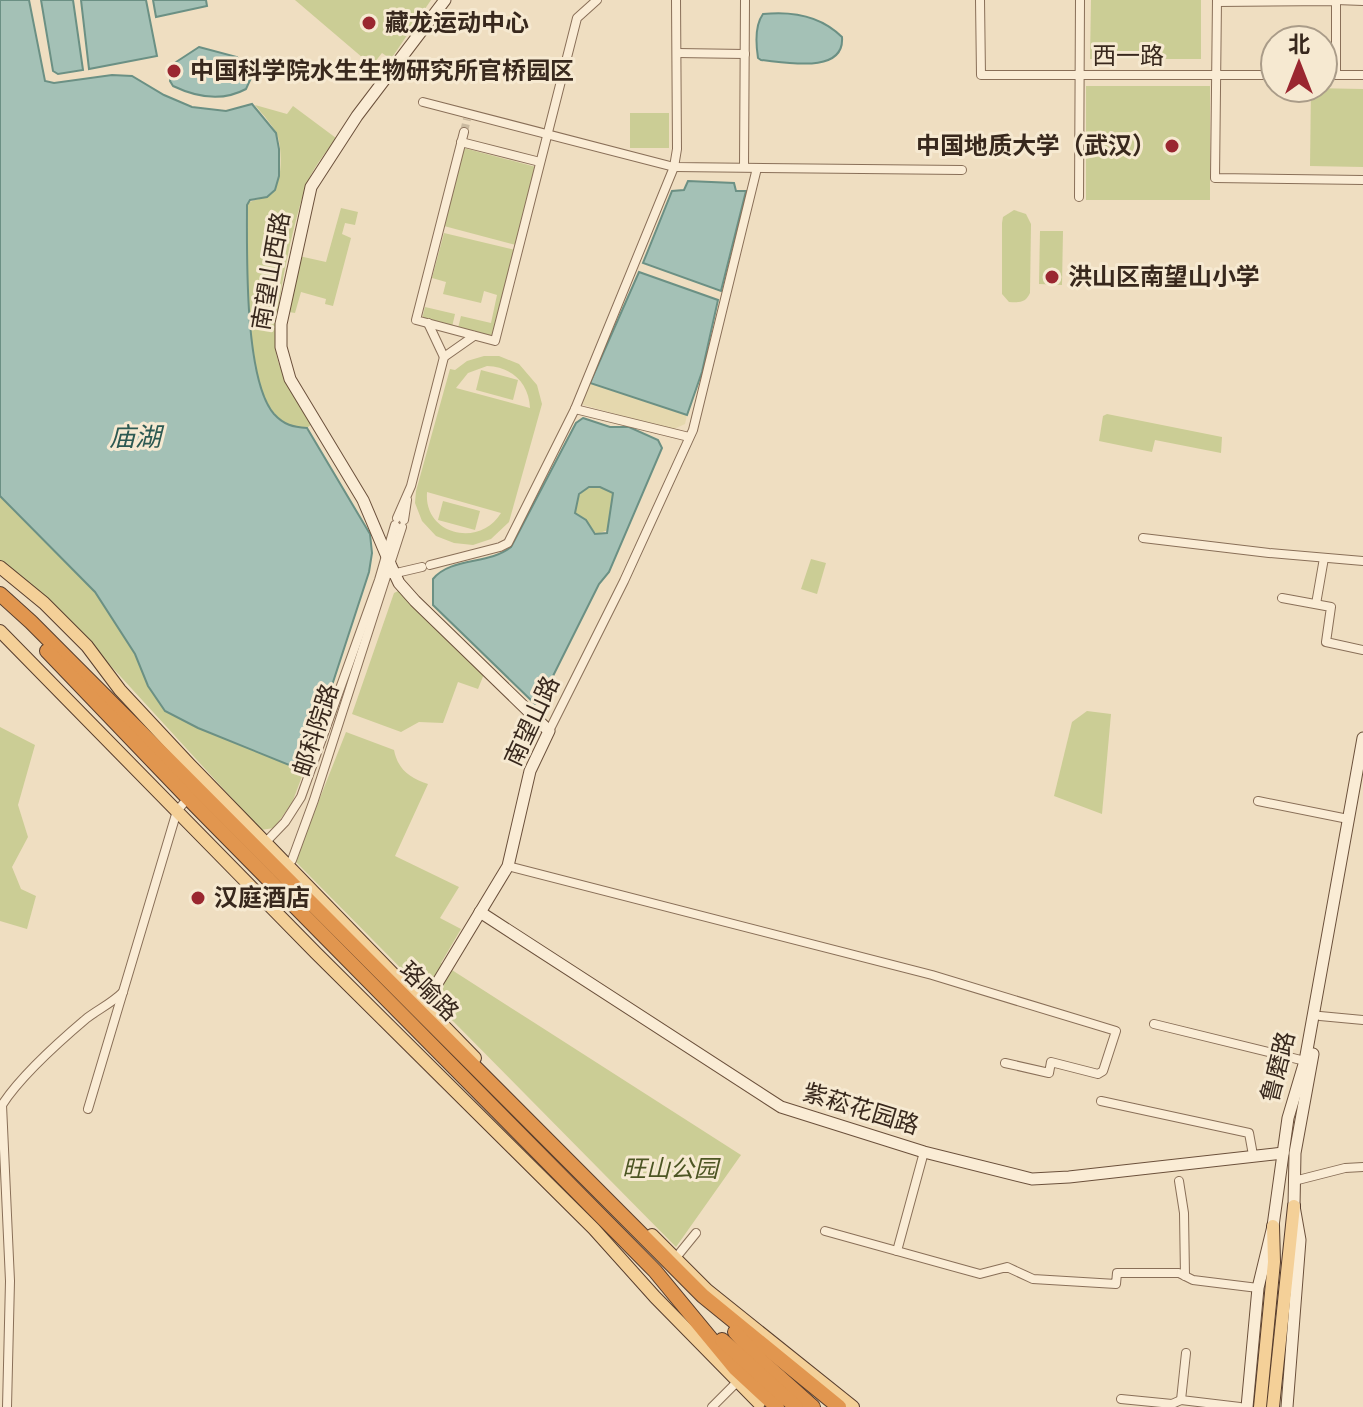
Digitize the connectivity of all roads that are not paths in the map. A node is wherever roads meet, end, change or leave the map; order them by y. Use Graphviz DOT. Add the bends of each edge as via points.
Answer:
graph roads {
  1 [pos="445,0"];
  2 [pos="597,0"];
  3 [pos="676,0"];
  4 [pos="745,0"];
  5 [pos="980,0"];
  6 [pos="1080,0"];
  7 [pos="1336,0"];
  8 [pos="1217,1"];
  9 [pos="1363,1"];
  10 [pos="1336,24"];
  11 [pos="677,53"];
  12 [pos="745,54"];
  13 [pos="1339,74"];
  14 [pos="1259,75"];
  15 [pos="1363,75"];
  16 [pos="1080,76"];
  17 [pos="1216,76"];
  18 [pos="423,102"];
  19 [pos="464,132"];
  20 [pos="547,134"];
  21 [pos="461,142"];
  22 [pos="540,162"];
  23 [pos="674,167"];
  24 [pos="744,167"];
  25 [pos="757,168"];
  26 [pos="962,170"];
  27 [pos="1363,180"];
  28 [pos="1079,197"];
  29 [pos="428,323"];
  30 [pos="474,336"];
  31 [pos="444,357"];
  32 [pos="575,409"];
  33 [pos="687,441"];
  34 [pos="1143,538"];
  35 [pos="1324,558"];
  36 [pos="1363,561"];
  37 [pos="0,567"];
  38 [pos="388,568"];
  39 [pos="0,594"];
  40 [pos="1282,598"];
  41 [pos="1316,604"];
  42 [pos="0,606"];
  43 [pos="0,631"];
  44 [pos="1363,650"];
  45 [pos="549,731"];
  46 [pos="1363,738"];
  47 [pos="1363,773"];
  48 [pos="188,798"];
  49 [pos="1258,801"];
  50 [pos="177,811"];
  51 [pos="1348,819"];
  52 [pos="257,851"];
  53 [pos="508,866"];
  54 [pos="236,871"];
  55 [pos="280,874"];
  56 [pos="260,896"];
  57 [pos="480,912"];
  58 [pos="123,992"];
  59 [pos="422,1009"];
  60 [pos="1320,1016"];
  61 [pos="1362,1021"];
  62 [pos="1154,1024"];
  63 [pos="1305,1061"];
  64 [pos="1005,1063"];
  65 [pos="1101,1101"];
  66 [pos="88,1109"];
  67 [pos="924,1152"];
  68 [pos="1283,1153"];
  69 [pos="1253,1155"];
  70 [pos="1363,1167"];
  71 [pos="1179,1181"];
  72 [pos="1294,1181"];
  73 [pos="1294,1206"];
  74 [pos="1273,1226"];
  75 [pos="825,1231"];
  76 [pos="696,1233"];
  77 [pos="897,1251"];
  78 [pos="673,1261"];
  79 [pos="1185,1276"];
  80 [pos="1258,1288"];
  81 [pos="703,1296"];
  82 [pos="694,1315"];
  83 [pos="1186,1353"];
  84 [pos="740,1379"];
  85 [pos="1121,1399"];
  86 [pos="1181,1400"];
  87 [pos="759,1403"];
  88 [pos="7,1407"];
  89 [pos="712,1407"];
  90 [pos="777,1407"];
  91 [pos="796,1407"];
  92 [pos="813,1407"];
  93 [pos="839,1407"];
  94 [pos="853,1407"];
  95 [pos="1240,1407"];
  96 [pos="1247,1407"];
  97 [pos="1260,1407"];
  98 [pos="1273,1407"];
  99 [pos="1287,1407"];
  1 -- 38 [label="street, 南望山西路" via="315,180 305,204 281,324 290,379 363,500"];
  2 -- 20 [label="street" via="577,18"];
  3 -- 11 [label="street"];
  4 -- 12 [label="street"];
  5 -- 16 [label="street, 西一路" via="981,75"];
  6 -- 16 [label="street"];
  7 -- 8 [label="street"];
  7 -- 9 [label="street"];
  7 -- 10 [label="street"];
  8 -- 17 [label="street"];
  11 -- 12 [label="street"];
  11 -- 23 [label="street"];
  12 -- 24 [label="street"];
  13 -- 15 [label="street"];
  14 -- 17 [label="street, 西一路"];
  16 -- 17 [label="street, 西一路"];
  16 -- 28 [label="street"];
  17 -- 27 [label="street" via="1215,178"];
  18 -- 20 [label="street"];
  19 -- 21 [label="street"];
  20 -- 22 [label="street"];
  20 -- 23 [label="street"];
  21 -- 22 [label="street"];
  21 -- 29 [label="street" via="416,320"];
  22 -- 30 [label="street" via="495,341"];
  23 -- 24 [label="street"];
  23 -- 32 [label="street"];
  24 -- 25 [label="street"];
  25 -- 26 [label="street"];
  25 -- 33 [label="street, 南望山路"];
  29 -- 30 [label="street"];
  29 -- 31 [label="street"];
  30 -- 31 [label="street"];
  31 -- 38 [label="street"];
  32 -- 33 [label="street"];
  32 -- 38 [label="street" via="508,543 426,566"];
  33 -- 45 [label="street, 南望山路"];
  34 -- 35 [label="street"];
  35 -- 36 [label="street"];
  35 -- 41 [label="street"];
  37 -- 52 [label="main road" via="87,646"];
  38 -- 45 [label="street, 南望山西路"];
  38 -- 52 [label="street" via="301,797"];
  38 -- 55 [label="street, 邮科院路" via="314,800"];
  39 -- 52 [label="highway, 珞喻路"];
  40 -- 41 [label="street"];
  41 -- 44 [label="street" via="1331,607 1326,642"];
  42 -- 48 [label="highway, 珞喻路"];
  43 -- 50 [label="main road"];
  45 -- 53 [label="street, 南望山路" via="530,771"];
  46 -- 51 [label="street, 鲁磨路"];
  47 -- 60 [label="street, 鲁磨路"];
  48 -- 50 [label="street"];
  48 -- 52 [label="highway, 珞喻路"];
  49 -- 51 [label="street"];
  50 -- 54 [label="main road"];
  50 -- 58 [label="street"];
  51 -- 63 [label="street, 鲁磨路"];
  52 -- 54 [label="street"];
  52 -- 55 [label="highway, 珞喻路"];
  53 -- 57 [label="street, 南望山路"];
  53 -- 64 [label="street" via="932,975 1116,1031 1098,1074 1051,1062 1049,1073"];
  54 -- 56 [label="main road"];
  55 -- 56 [label="street, 邮科院路"];
  55 -- 59 [label="highway, 珞喻路"];
  55 -- 82 [label="highway, 珞喻路"];
  56 -- 84 [label="main road"];
  57 -- 59 [label="street, 南望山路"];
  57 -- 67 [label="street, 紫菘花园路" via="781,1107"];
  58 -- 66 [label="street"];
  58 -- 88 [label="street" via="88,1017 2,1105 10,1281"];
  59 -- 78 [label="highway, 珞喻路"];
  60 -- 61 [label="street"];
  60 -- 72 [label="street, 鲁磨路"];
  62 -- 63 [label="street"];
  63 -- 68 [label="street, 鲁磨路"];
  65 -- 69 [label="street" via="1249,1133"];
  67 -- 69 [label="street, 紫菘花园路" via="1032,1179"];
  67 -- 77 [label="street"];
  68 -- 69 [label="street, 紫菘花园路"];
  68 -- 74 [label="street, 鲁磨路"];
  70 -- 72 [label="street"];
  71 -- 79 [label="street"];
  72 -- 73 [label="street, 鲁磨路"];
  73 -- 98 [label="main road"];
  73 -- 99 [label="street, 鲁磨路" via="1300,1240"];
  74 -- 80 [label="street, 鲁磨路"];
  74 -- 97 [label="main road"];
  75 -- 77 [label="street"];
  76 -- 78 [label="street"];
  77 -- 79 [label="street" via="980,1274 1007,1267 1033,1279 1116,1284 1117,1273"];
  78 -- 81 [label="highway, 珞喻路"];
  78 -- 94 [label="main road"];
  79 -- 80 [label="street"];
  80 -- 96 [label="street, 鲁磨路"];
  81 -- 92 [label="highway" via="757,1357"];
  81 -- 93 [label="highway, 珞喻路"];
  82 -- 84 [label="highway, 珞喻路"];
  82 -- 91 [label="highway"];
  83 -- 86 [label="street"];
  84 -- 87 [label="main road"];
  84 -- 89 [label="street"];
  84 -- 90 [label="highway, 珞喻路"];
  85 -- 86 [label="street" via="1172,1404"];
  86 -- 95 [label="street"];
}
